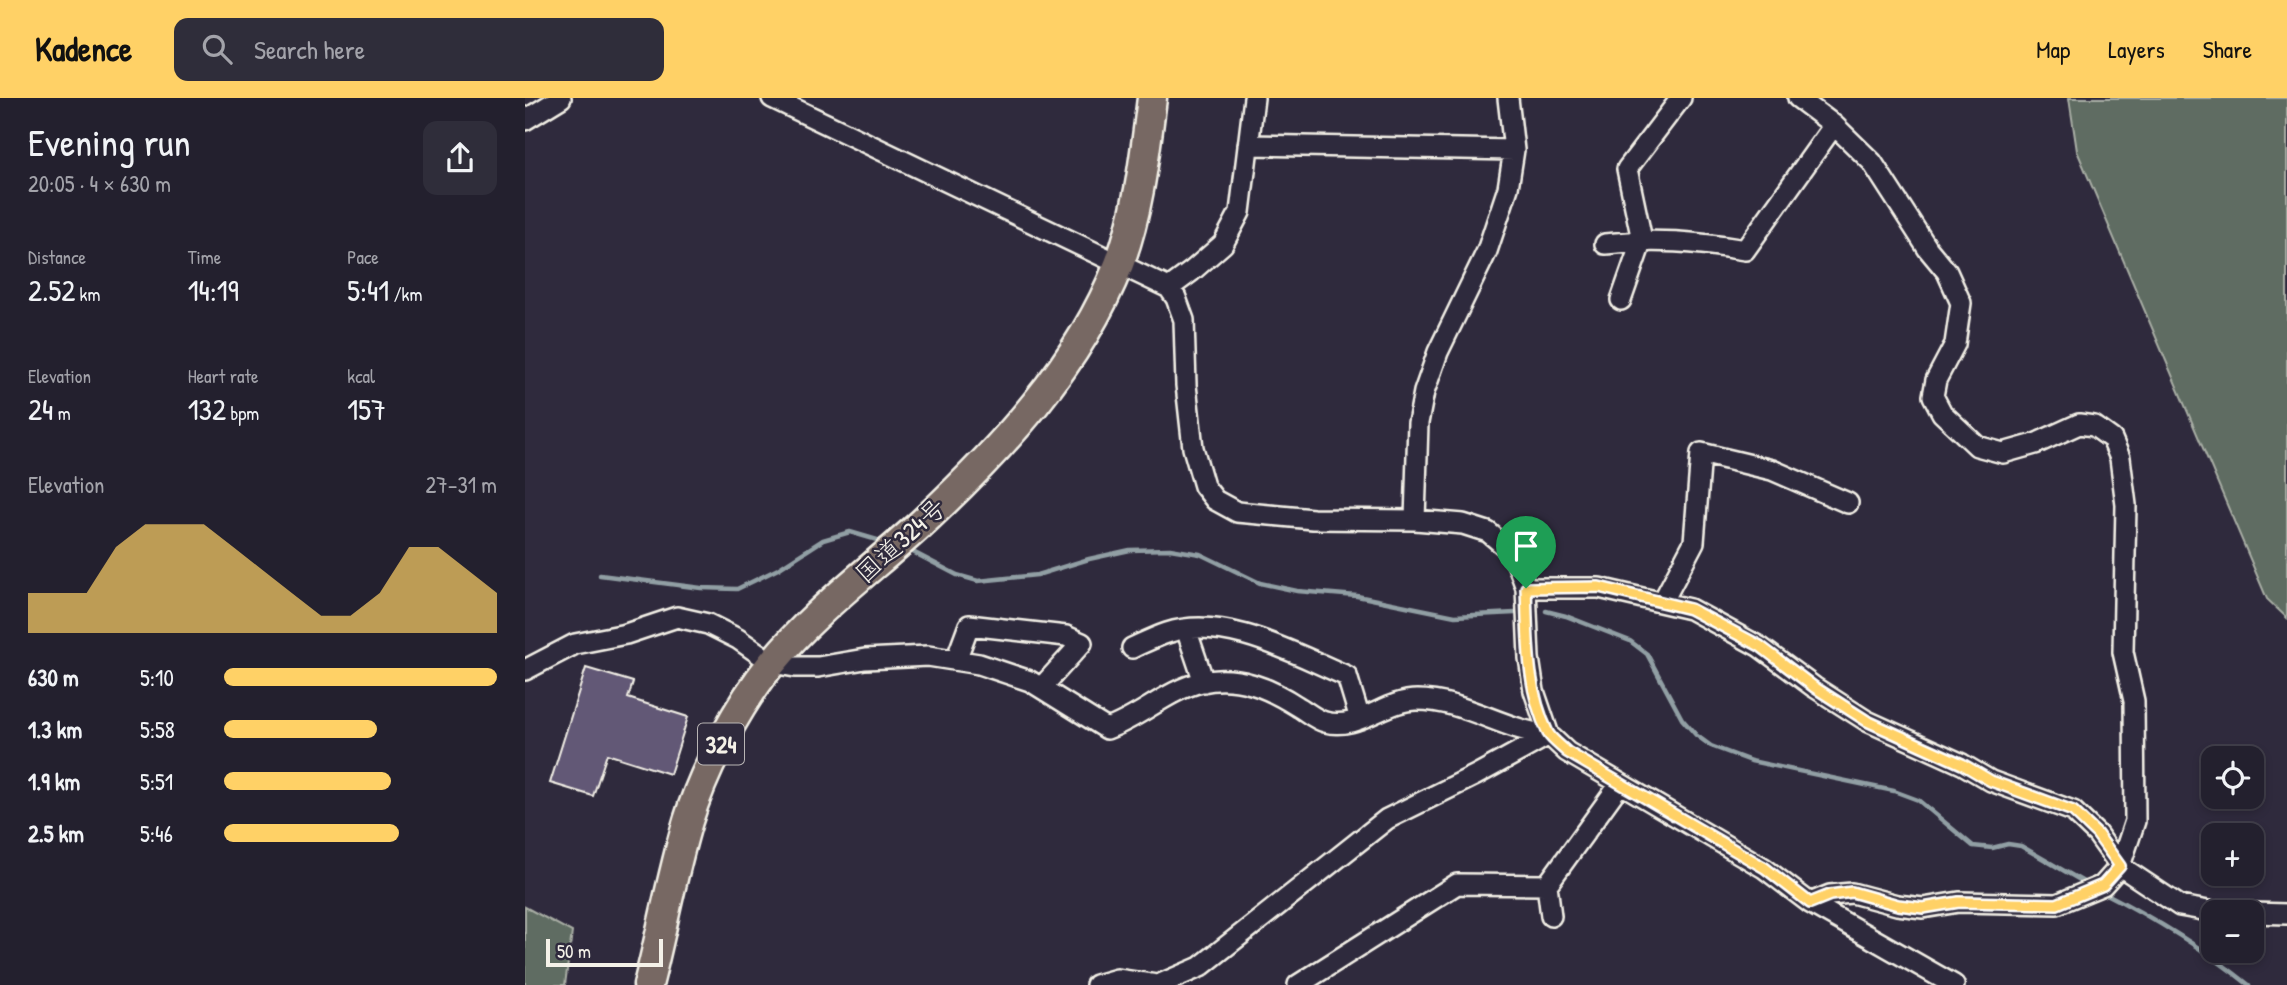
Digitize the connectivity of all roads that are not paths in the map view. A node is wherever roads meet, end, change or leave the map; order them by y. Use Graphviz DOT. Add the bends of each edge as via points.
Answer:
graph roads {
  1 [pos="561,98"];
  2 [pos="772,98"];
  3 [pos="1152,98"];
  4 [pos="1254,98"];
  5 [pos="1508,98"];
  6 [pos="1681,98"];
  7 [pos="1798,98"];
  8 [pos="525,120"];
  9 [pos="1834,125"];
  10 [pos="1248,145"];
  11 [pos="1514,150"];
  12 [pos="1642,240"];
  13 [pos="1605,244"];
  14 [pos="1119,264"];
  15 [pos="1169,288"];
  16 [pos="1621,300"];
  17 [pos="1848,503"];
  18 [pos="1415,520"];
  19 [pos="1526,588"];
  20 [pos="1663,601"];
  21 [pos="1187,629"];
  22 [pos="1132,648"];
  23 [pos="956,660"];
  24 [pos="772,663"];
  25 [pos="525,670"];
  26 [pos="1203,682"];
  27 [pos="1041,688"];
  28 [pos="1360,719"];
  29 [pos="1549,735"];
  30 [pos="1620,784"];
  31 [pos="2120,866"];
  32 [pos="1548,885"];
  33 [pos="1810,903"];
  34 [pos="2201,910"];
  35 [pos="2264,914"];
  36 [pos="2287,914"];
  37 [pos="1551,916"];
  38 [pos="648,985"];
  39 [pos="1095,985"];
  40 [pos="1157,985"];
  41 [pos="1298,985"];
  42 [pos="1954,985"];
  1 -- 8 [label="street"];
  2 -- 14 [label="street"];
  3 -- 14 [label="highway, 国道324号 / 324"];
  4 -- 10 [label="street"];
  5 -- 11 [label="street"];
  6 -- 12 [label="street" via="1627,169"];
  7 -- 9 [label="street"];
  9 -- 12 [label="street" via="1745,250"];
  9 -- 31 [label="street" via="1872,162 1947,272 1961,303 1955,344 1933,396 1942,413 1977,446 2003,453 2079,424 2094,426 2112,439 2120,458 2126,505 2123,652 2134,701 2135,821"];
  10 -- 11 [label="street"];
  10 -- 15 [label="street" via="1240,212 1223,244"];
  11 -- 18 [label="street" via="1508,188 1487,251 1438,352 1425,391 1418,423"];
  12 -- 13 [label="street"];
  12 -- 16 [label="street"];
  14 -- 15 [label="street"];
  14 -- 24 [label="highway, 国道324号 / 324" via="1055,379 1012,432 923,522 828,603"];
  15 -- 18 [label="street" via="1184,320 1193,448 1205,486 1216,500 1237,512 1313,519"];
  17 -- 20 [label="street" via="1772,470 1701,453 1694,542"];
  18 -- 19 [label="street" via="1463,524 1488,532 1517,563"];
  19 -- 20 [label="street" via="1599,587"];
  19 -- 29 [label="street" via="1534,691"];
  20 -- 31 [label="street" via="1690,609 1760,646 1867,721 1991,781 2073,811"];
  21 -- 22 [label="street"];
  21 -- 26 [label="street"];
  21 -- 28 [label="street" via="1227,630 1259,638 1347,676"];
  23 -- 24 [label="street" via="928,656 865,659 818,667"];
  23 -- 27 [label="street"];
  23 -- 27 [label="street" via="969,625 1066,636 1082,643"];
  24 -- 25 [label="street" via="708,624 677,617 575,644"];
  24 -- 38 [label="highway, 国道324号 / 324" via="704,777 688,822"];
  26 -- 27 [label="street" via="1107,729"];
  26 -- 28 [label="street" via="1240,680 1277,693 1324,722"];
  28 -- 29 [label="street" via="1408,700 1436,700 1525,732"];
  29 -- 30 [label="street" via="1567,752"];
  29 -- 40 [label="street" via="1387,819 1200,967"];
  30 -- 32 [label="street"];
  30 -- 33 [label="street" via="1765,868"];
  31 -- 33 [label="street" via="2103,885 2057,904 1959,902 1923,908 1852,892"];
  31 -- 34 [label="street" via="2180,906"];
  32 -- 37 [label="street"];
  32 -- 41 [label="street" via="1457,884"];
  33 -- 42 [label="street"];
  35 -- 36 [label="street"];
  39 -- 40 [label="street" via="1117,979"];
}
